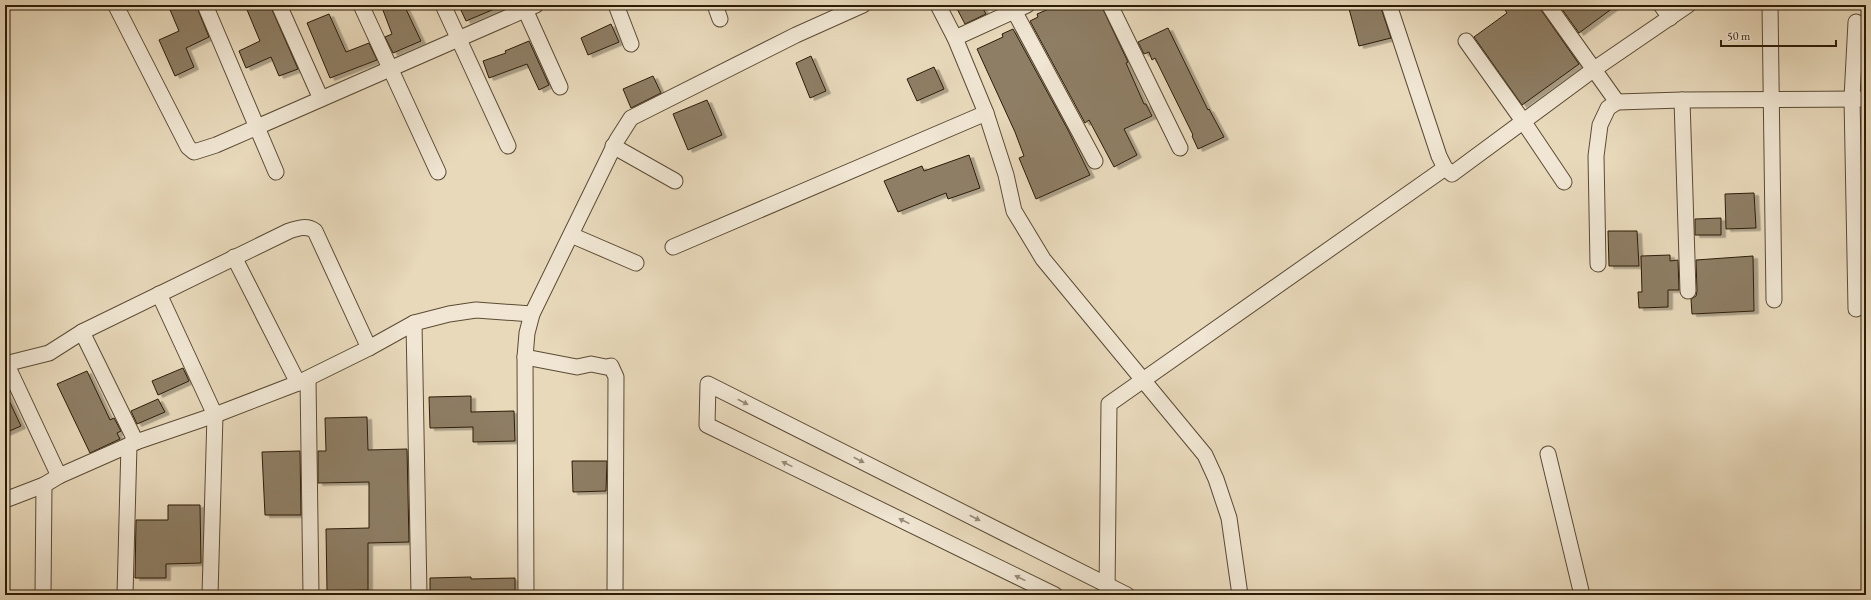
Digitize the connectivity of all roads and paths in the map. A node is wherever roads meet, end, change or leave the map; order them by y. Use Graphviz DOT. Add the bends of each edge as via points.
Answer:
graph roads {
  1 [pos="205,5"];
  2 [pos="279,5"];
  3 [pos="361,5"];
  4 [pos="443,5"];
  5 [pos="616,5"];
  6 [pos="863,5"];
  7 [pos="938,5"];
  8 [pos="1110,5"];
  9 [pos="1389,5"];
  10 [pos="1548,5"];
  11 [pos="1661,5"];
  12 [pos="1688,5"];
  13 [pos="1770,5"];
  14 [pos="116,6"];
  15 [pos="528,7"];
  16 [pos="1017,7"];
  17 [pos="1670,18"];
  18 [pos="1856,22"];
  19 [pos="955,38"];
  20 [pos="458,39"];
  21 [pos="1466,42"];
  22 [pos="631,44"];
  23 [pos="389,68"];
  24 [pos="1593,70"];
  25 [pos="560,87"];
  26 [pos="1859,98"];
  27 [pos="321,99"];
  28 [pos="1682,100"];
  29 [pos="1772,100"];
  30 [pos="1617,102"];
  31 [pos="986,113"];
  32 [pos="1524,121"];
  33 [pos="256,127"];
  34 [pos="508,146"];
  35 [pos="613,146"];
  36 [pos="1180,148"];
  37 [pos="1095,160"];
  38 [pos="1444,168"];
  39 [pos="276,172"];
  40 [pos="438,172"];
  41 [pos="676,181"];
  42 [pos="1564,182"];
  43 [pos="571,235"];
  44 [pos="673,247"];
  45 [pos="234,258"];
  46 [pos="636,263"];
  47 [pos="1598,264"];
  48 [pos="1688,291"];
  49 [pos="159,294"];
  50 [pos="1774,300"];
  51 [pos="1856,309"];
  52 [pos="532,314"];
  53 [pos="414,323"];
  54 [pos="82,332"];
  55 [pos="369,348"];
  56 [pos="525,357"];
  57 [pos="6,363"];
  58 [pos="1142,379"];
  59 [pos="303,381"];
  60 [pos="215,415"];
  61 [pos="133,444"];
  62 [pos="1548,454"];
  63 [pos="59,476"];
  64 [pos="44,485"];
  65 [pos="5,500"];
  66 [pos="1107,590"];
  67 [pos="43,595"];
  68 [pos="124,595"];
  69 [pos="210,595"];
  70 [pos="311,595"];
  71 [pos="419,595"];
  72 [pos="526,595"];
  73 [pos="615,595"];
  74 [pos="1055,595"];
  75 [pos="1127,595"];
  76 [pos="1240,595"];
  77 [pos="1582,595"];
  1 -- 33 [label="street"];
  2 -- 27 [label="street"];
  3 -- 23 [label="street"];
  4 -- 20 [label="street"];
  5 -- 22 [label="street"];
  6 -- 35 [label="street" via="796,35 631,118"];
  7 -- 19 [label="street"];
  8 -- 36 [label="street"];
  9 -- 38 [label="street"];
  10 -- 24 [label="street"];
  11 -- 17 [label="street"];
  12 -- 17 [label="street"];
  13 -- 29 [label="street"];
  14 -- 33 [label="street" via="188,147 194,152"];
  15 -- 20 [label="street"];
  15 -- 25 [label="street"];
  16 -- 19 [label="street"];
  16 -- 37 [label="street"];
  17 -- 24 [label="street"];
  18 -- 26 [label="street"];
  19 -- 31 [label="street"];
  20 -- 23 [label="street"];
  20 -- 34 [label="street"];
  21 -- 32 [label="street"];
  23 -- 27 [label="street"];
  23 -- 40 [label="street"];
  24 -- 30 [label="street"];
  24 -- 32 [label="street"];
  26 -- 29 [label="street"];
  26 -- 51 [label="street"];
  27 -- 33 [label="street"];
  28 -- 29 [label="street"];
  28 -- 30 [label="street"];
  28 -- 48 [label="street"];
  29 -- 50 [label="street"];
  30 -- 47 [label="street" via="1608,108 1600,125 1596,156"];
  31 -- 44 [label="street"];
  31 -- 58 [label="street" via="1006,174 1014,211 1043,259"];
  32 -- 38 [label="street" via="1452,174"];
  32 -- 42 [label="street"];
  33 -- 39 [label="street"];
  35 -- 41 [label="street"];
  35 -- 43 [label="street"];
  38 -- 58 [label="street"];
  43 -- 46 [label="street"];
  43 -- 52 [label="street"];
  45 -- 49 [label="street"];
  45 -- 55 [label="street" via="300,227 314,229"];
  45 -- 59 [label="street"];
  49 -- 54 [label="street"];
  49 -- 60 [label="street"];
  52 -- 53 [label="street" via="476,310"];
  52 -- 56 [label="street"];
  53 -- 55 [label="street"];
  53 -- 71 [label="street"];
  54 -- 57 [label="street" via="49,353"];
  54 -- 61 [label="street"];
  55 -- 59 [label="street"];
  56 -- 72 [label="street"];
  56 -- 73 [label="street" via="577,367 591,364 611,366 616,377"];
  57 -- 63 [label="street"];
  58 -- 66 [label="street" via="1109,404"];
  58 -- 76 [label="street" via="1205,455 1216,479 1229,518"];
  59 -- 60 [label="street"];
  59 -- 70 [label="street"];
  60 -- 61 [label="street"];
  60 -- 69 [label="street"];
  61 -- 63 [label="street"];
  61 -- 68 [label="street"];
  62 -- 77 [label="street"];
  63 -- 64 [label="street"];
  64 -- 65 [label="street"];
  64 -- 67 [label="street"];
  74 -- 66 [label="street, one-way" via="707,425 708,384"];
  66 -- 75 [label="street"];
}
